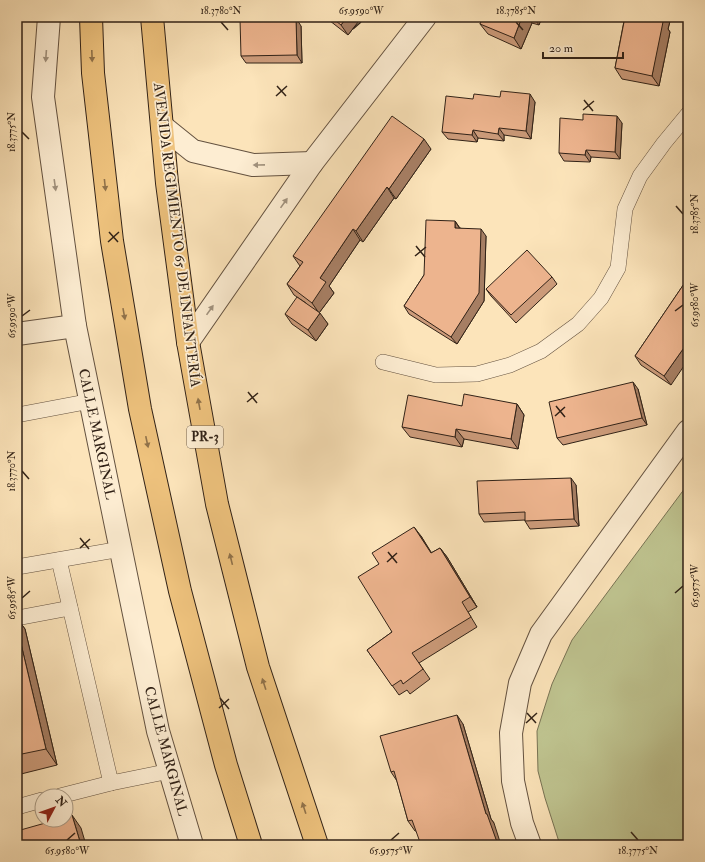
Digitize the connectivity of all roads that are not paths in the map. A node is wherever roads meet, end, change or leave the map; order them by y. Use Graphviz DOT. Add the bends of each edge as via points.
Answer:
graph roads {
  1 [pos="49,17"];
  2 [pos="91,17"];
  3 [pos="152,17"];
  4 [pos="425,17"];
  5 [pos="688,114"];
  6 [pos="162,126"];
  7 [pos="312,163"];
  8 [pos="75,326"];
  9 [pos="17,334"];
  10 [pos="188,342"];
  11 [pos="383,362"];
  12 [pos="91,401"];
  13 [pos="17,415"];
  14 [pos="688,431"];
  15 [pos="121,549"];
  16 [pos="59,560"];
  17 [pos="17,567"];
  18 [pos="70,608"];
  19 [pos="17,618"];
  20 [pos="170,771"];
  21 [pos="111,783"];
  22 [pos="74,792"];
  23 [pos="34,802"];
  24 [pos="17,807"];
  25 [pos="192,845"];
  26 [pos="251,845"];
  27 [pos="317,845"];
  28 [pos="530,845"];
  1 -- 8 [label="street, CALLE MARGINAL, one-way" via="43,97"];
  2 -- 26 [label="main road, one-way" via="93,73 112,241 140,409 180,591 226,765"];
  3 -- 6 [label="main road, AVENIDA REGIMIENTO 65 DE INFANTERÍA / PR-3"];
  4 -- 7 [label="street"];
  5 -- 11 [label="lane" via="640,176 625,209 618,268 601,298 578,324 541,351 510,365 477,374 436,375"];
  7 -- 6 [label="street, one-way" via="253,165 193,151"];
  6 -- 10 [label="main road, AVENIDA REGIMIENTO 65 DE INFANTERÍA / PR-3"];
  10 -- 7 [label="street, one-way"];
  8 -- 9 [label="street"];
  8 -- 12 [label="street, CALLE MARGINAL"];
  27 -- 10 [label="main road, AVENIDA REGIMIENTO 65 DE INFANTERÍA / PR-3, one-way" via="256,659 217,504"];
  12 -- 13 [label="lane"];
  12 -- 15 [label="street, CALLE MARGINAL"];
  14 -- 28 [label="street" via="541,634 520,683 511,733 513,781 522,823"];
  15 -- 16 [label="lane"];
  15 -- 20 [label="street, CALLE MARGINAL" via="158,731"];
  16 -- 17 [label="lane"];
  16 -- 18 [label="lane"];
  18 -- 19 [label="lane"];
  18 -- 21 [label="lane"];
  20 -- 21 [label="lane"];
  20 -- 25 [label="street, CALLE MARGINAL"];
  21 -- 22 [label="lane"];
  23 -- 24 [label="lane"];
}
